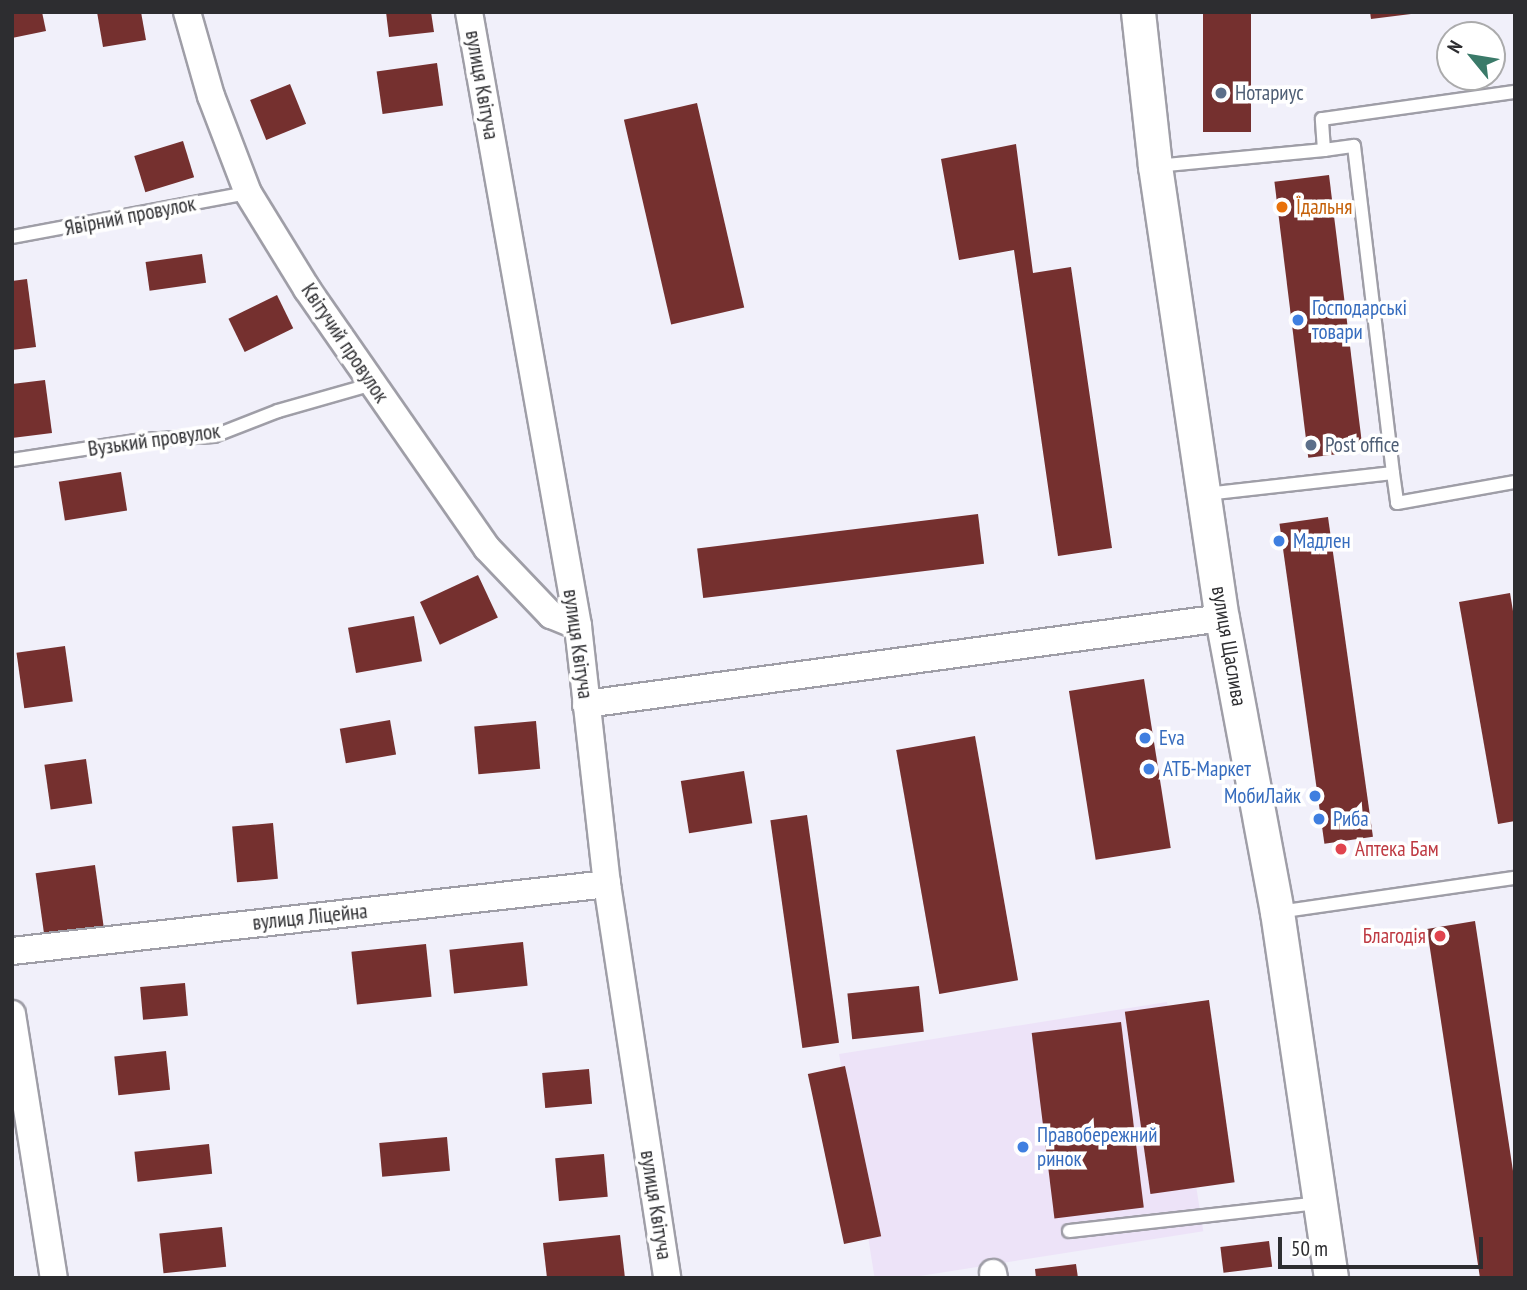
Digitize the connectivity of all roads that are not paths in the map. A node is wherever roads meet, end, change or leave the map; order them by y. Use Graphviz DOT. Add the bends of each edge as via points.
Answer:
graph roads {
  1 [pos="187,12"];
  2 [pos="469,12"];
  3 [pos="1138,12"];
  4 [pos="1515,92"];
  5 [pos="1324,149"];
  6 [pos="1156,166"];
  7 [pos="248,193"];
  8 [pos="12,237"];
  9 [pos="373,384"];
  10 [pos="12,460"];
  11 [pos="1393,473"];
  12 [pos="1515,482"];
  13 [pos="1205,494"];
  14 [pos="1222,618"];
  15 [pos="578,626"];
  16 [pos="586,705"];
  17 [pos="1515,878"];
  18 [pos="607,884"];
  19 [pos="1278,912"];
  20 [pos="12,951"];
  21 [pos="12,1014"];
  22 [pos="19,1112"];
  23 [pos="1320,1202"];
  24 [pos="1069,1231"];
  25 [pos="54,1278"];
  26 [pos="667,1278"];
  27 [pos="1331,1278"];
  1 -- 7 [label="street, Квітучий провулок" via="211,96"];
  2 -- 15 [label="street, вулиця Квітуча"];
  3 -- 6 [label="street, вулиця Щаслива"];
  4 -- 5 [label="lane" via="1322,119"];
  5 -- 6 [label="lane"];
  5 -- 11 [label="lane" via="1354,146"];
  6 -- 13 [label="street, вулиця Щаслива"];
  7 -- 8 [label="lane, Явірний провулок"];
  7 -- 9 [label="street, Квітучий провулок"];
  9 -- 10 [label="lane, Вузький провулок" via="278,411 214,436 142,440"];
  9 -- 15 [label="street, Квітучий провулок" via="487,548 551,615"];
  11 -- 12 [label="lane" via="1397,503"];
  11 -- 13 [label="lane"];
  13 -- 14 [label="street, вулиця Щаслива"];
  14 -- 16 [label="street"];
  14 -- 19 [label="street, вулиця Щаслива"];
  15 -- 16 [label="street, вулиця Квітуча"];
  16 -- 18 [label="street, вулиця Квітуча"];
  17 -- 19 [label="lane"];
  18 -- 20 [label="street, вулиця Ліцейна"];
  18 -- 26 [label="street, вулиця Квітуча"];
  19 -- 23 [label="street, вулиця Щаслива"];
  21 -- 22 [label="street"];
  22 -- 25 [label="street"];
  23 -- 24 [label="lane"];
  23 -- 27 [label="street, вулиця Щаслива"];
}
